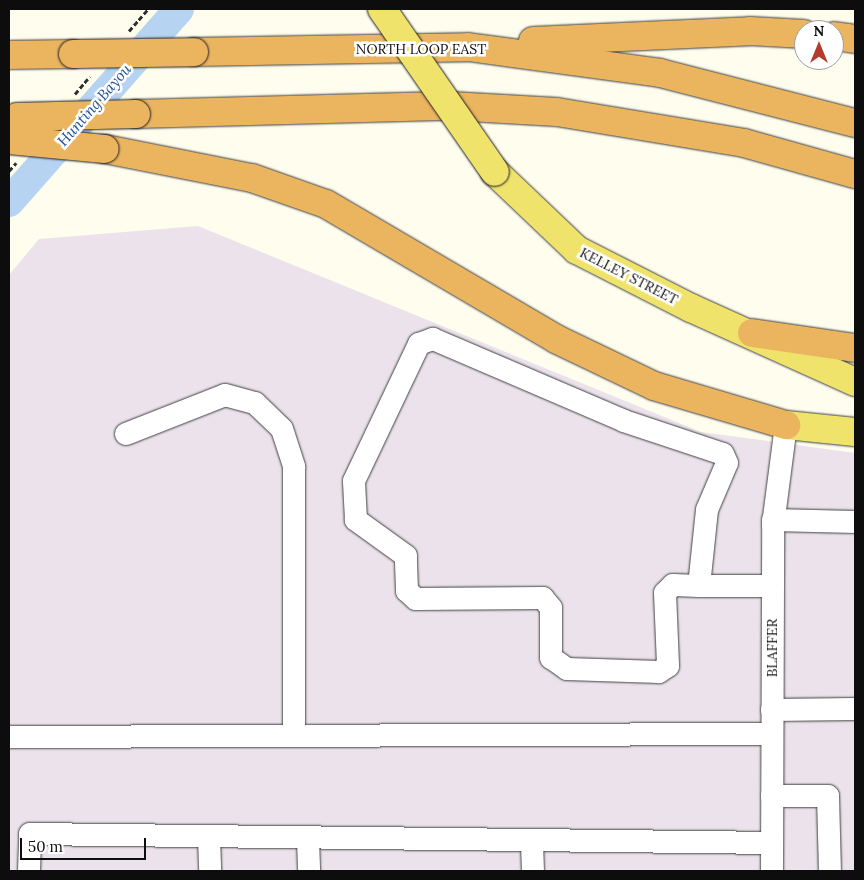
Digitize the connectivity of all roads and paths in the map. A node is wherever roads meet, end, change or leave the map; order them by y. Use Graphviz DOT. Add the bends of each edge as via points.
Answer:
graph roads {
  1 [pos="148,9"];
  2 [pos="382,9"];
  3 [pos="794,34"];
  4 [pos="122,38"];
  5 [pos="468,46"];
  6 [pos="9,55"];
  7 [pos="97,68"];
  8 [pos="72,97"];
  9 [pos="855,123"];
  10 [pos="14,132"];
  11 [pos="9,171"];
  12 [pos="855,174"];
  13 [pos="752,333"];
  14 [pos="855,348"];
  15 [pos="855,382"];
  16 [pos="786,425"];
  17 [pos="855,432"];
  18 [pos="126,434"];
  19 [pos="773,520"];
  20 [pos="855,522"];
  21 [pos="699,586"];
  22 [pos="773,586"];
  23 [pos="855,709"];
  24 [pos="772,710"];
  25 [pos="772,734"];
  26 [pos="294,736"];
  27 [pos="9,737"];
  28 [pos="772,796"];
  29 [pos="209,837"];
  30 [pos="308,839"];
  31 [pos="532,843"];
  32 [pos="772,843"];
  33 [pos="29,871"];
  34 [pos="210,871"];
  35 [pos="309,871"];
  36 [pos="533,871"];
  37 [pos="772,871"];
  38 [pos="830,871"];
  1 -- 4 [label="path"];
  2 -- 13 [label="main road, KELLEY STREET, bridge" via="496,172 577,250 691,308"];
  3 -- 5 [label="highway" via="741,32"];
  5 -- 6 [label="highway, NORTH LOOP EAST, bridge"];
  5 -- 9 [label="highway, NORTH LOOP EAST" via="660,73"];
  7 -- 8 [label="path"];
  10 -- 11 [label="path"];
  10 -- 12 [label="highway, bridge" via="136,114 451,106 557,112 744,143"];
  10 -- 16 [label="highway, bridge" via="252,178 326,204 556,339 654,386"];
  13 -- 14 [label="highway"];
  13 -- 15 [label="main road, KELLEY STREET"];
  16 -- 17 [label="main road"];
  16 -- 19 [label="street, BLAFFER"];
  18 -- 26 [label="street" via="225,395 255,403 282,429 294,467"];
  19 -- 20 [label="street"];
  19 -- 22 [label="street, BLAFFER"];
  21 -- 21 [label="street" via="707,510 727,463 724,454 624,421 433,339 419,344 354,481 356,520 406,556 407,590 416,599 543,598 551,608 551,658 567,670 658,672 668,666 665,593 673,585"];
  21 -- 22 [label="street"];
  22 -- 24 [label="street, BLAFFER"];
  23 -- 24 [label="street"];
  24 -- 25 [label="street, BLAFFER"];
  25 -- 26 [label="street"];
  25 -- 28 [label="street, BLAFFER"];
  26 -- 27 [label="street"];
  28 -- 32 [label="street, BLAFFER"];
  28 -- 38 [label="street" via="828,796"];
  29 -- 30 [label="street"];
  29 -- 33 [label="street" via="30,834"];
  29 -- 34 [label="street"];
  30 -- 31 [label="street"];
  30 -- 35 [label="street"];
  31 -- 32 [label="street"];
  31 -- 36 [label="street"];
  32 -- 37 [label="street, BLAFFER"];
}
